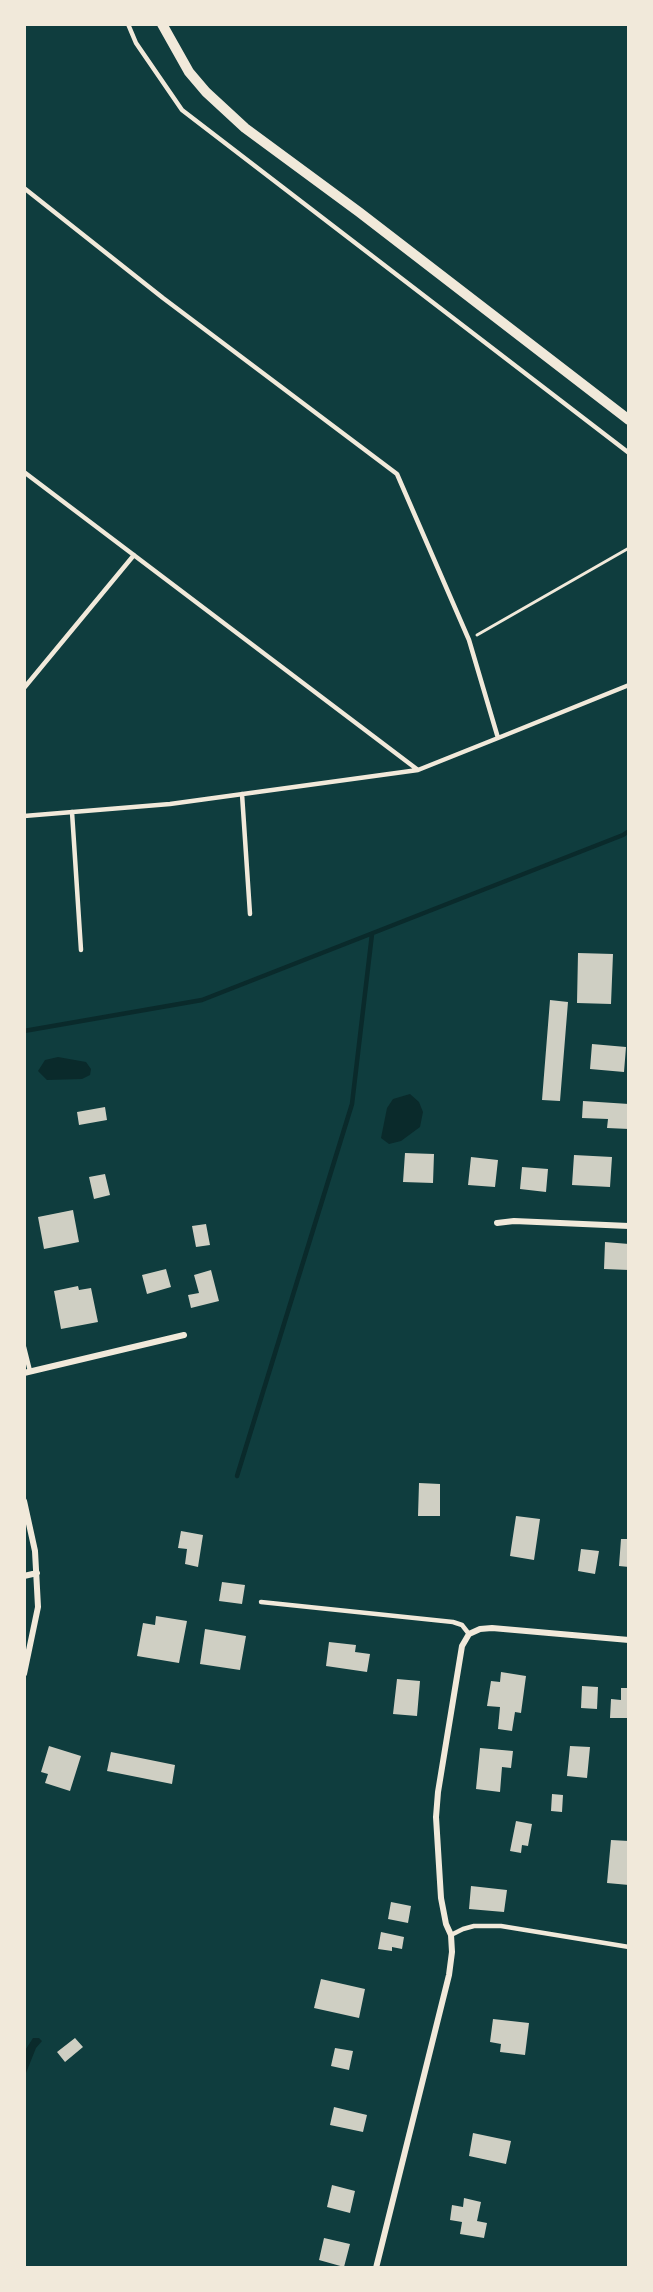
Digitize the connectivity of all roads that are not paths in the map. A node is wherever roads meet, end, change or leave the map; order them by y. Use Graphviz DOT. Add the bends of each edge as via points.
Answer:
graph roads {
  1 [pos="128,24"];
  2 [pos="162,24"];
  3 [pos="24,189"];
  4 [pos="629,420"];
  5 [pos="629,453"];
  6 [pos="24,472"];
  7 [pos="134,555"];
  8 [pos="629,685"];
  9 [pos="24,688"];
  10 [pos="498,738"];
  11 [pos="418,770"];
  12 [pos="242,794"];
  13 [pos="72,812"];
  14 [pos="24,816"];
  15 [pos="250,914"];
  16 [pos="81,950"];
  17 [pos="497,1223"];
  18 [pos="629,1226"];
  19 [pos="184,1335"];
  20 [pos="24,1347"];
  21 [pos="27,1372"];
  22 [pos="24,1501"];
  23 [pos="37,1573"];
  24 [pos="24,1576"];
  25 [pos="261,1602"];
  26 [pos="469,1634"];
  27 [pos="629,1640"];
  28 [pos="24,1674"];
  29 [pos="451,1935"];
  30 [pos="629,1947"];
  31 [pos="376,2268"];
  1 -- 5 [label="lane" via="136,43 182,110"];
  2 -- 4 [label="street" via="189,72 245,128"];
  3 -- 10 [label="lane" via="397,474 469,640"];
  6 -- 7 [label="lane"];
  7 -- 9 [label="lane"];
  7 -- 11 [label="lane"];
  8 -- 10 [label="lane"];
  10 -- 11 [label="lane"];
  11 -- 12 [label="lane"];
  12 -- 13 [label="lane"];
  12 -- 15 [label="lane"];
  13 -- 14 [label="lane"];
  13 -- 16 [label="lane"];
  17 -- 18 [label="street"];
  19 -- 21 [label="street"];
  20 -- 21 [label="lane"];
  22 -- 23 [label="street"];
  23 -- 24 [label="street"];
  23 -- 28 [label="street" via="38,1607"];
  25 -- 26 [label="lane" via="453,1622"];
  26 -- 27 [label="street" via="492,1628"];
  26 -- 29 [label="street" via="458,1664 436,1817 441,1898"];
  29 -- 30 [label="lane" via="474,1926 501,1926"];
  29 -- 31 [label="street" via="449,1975"];
}
